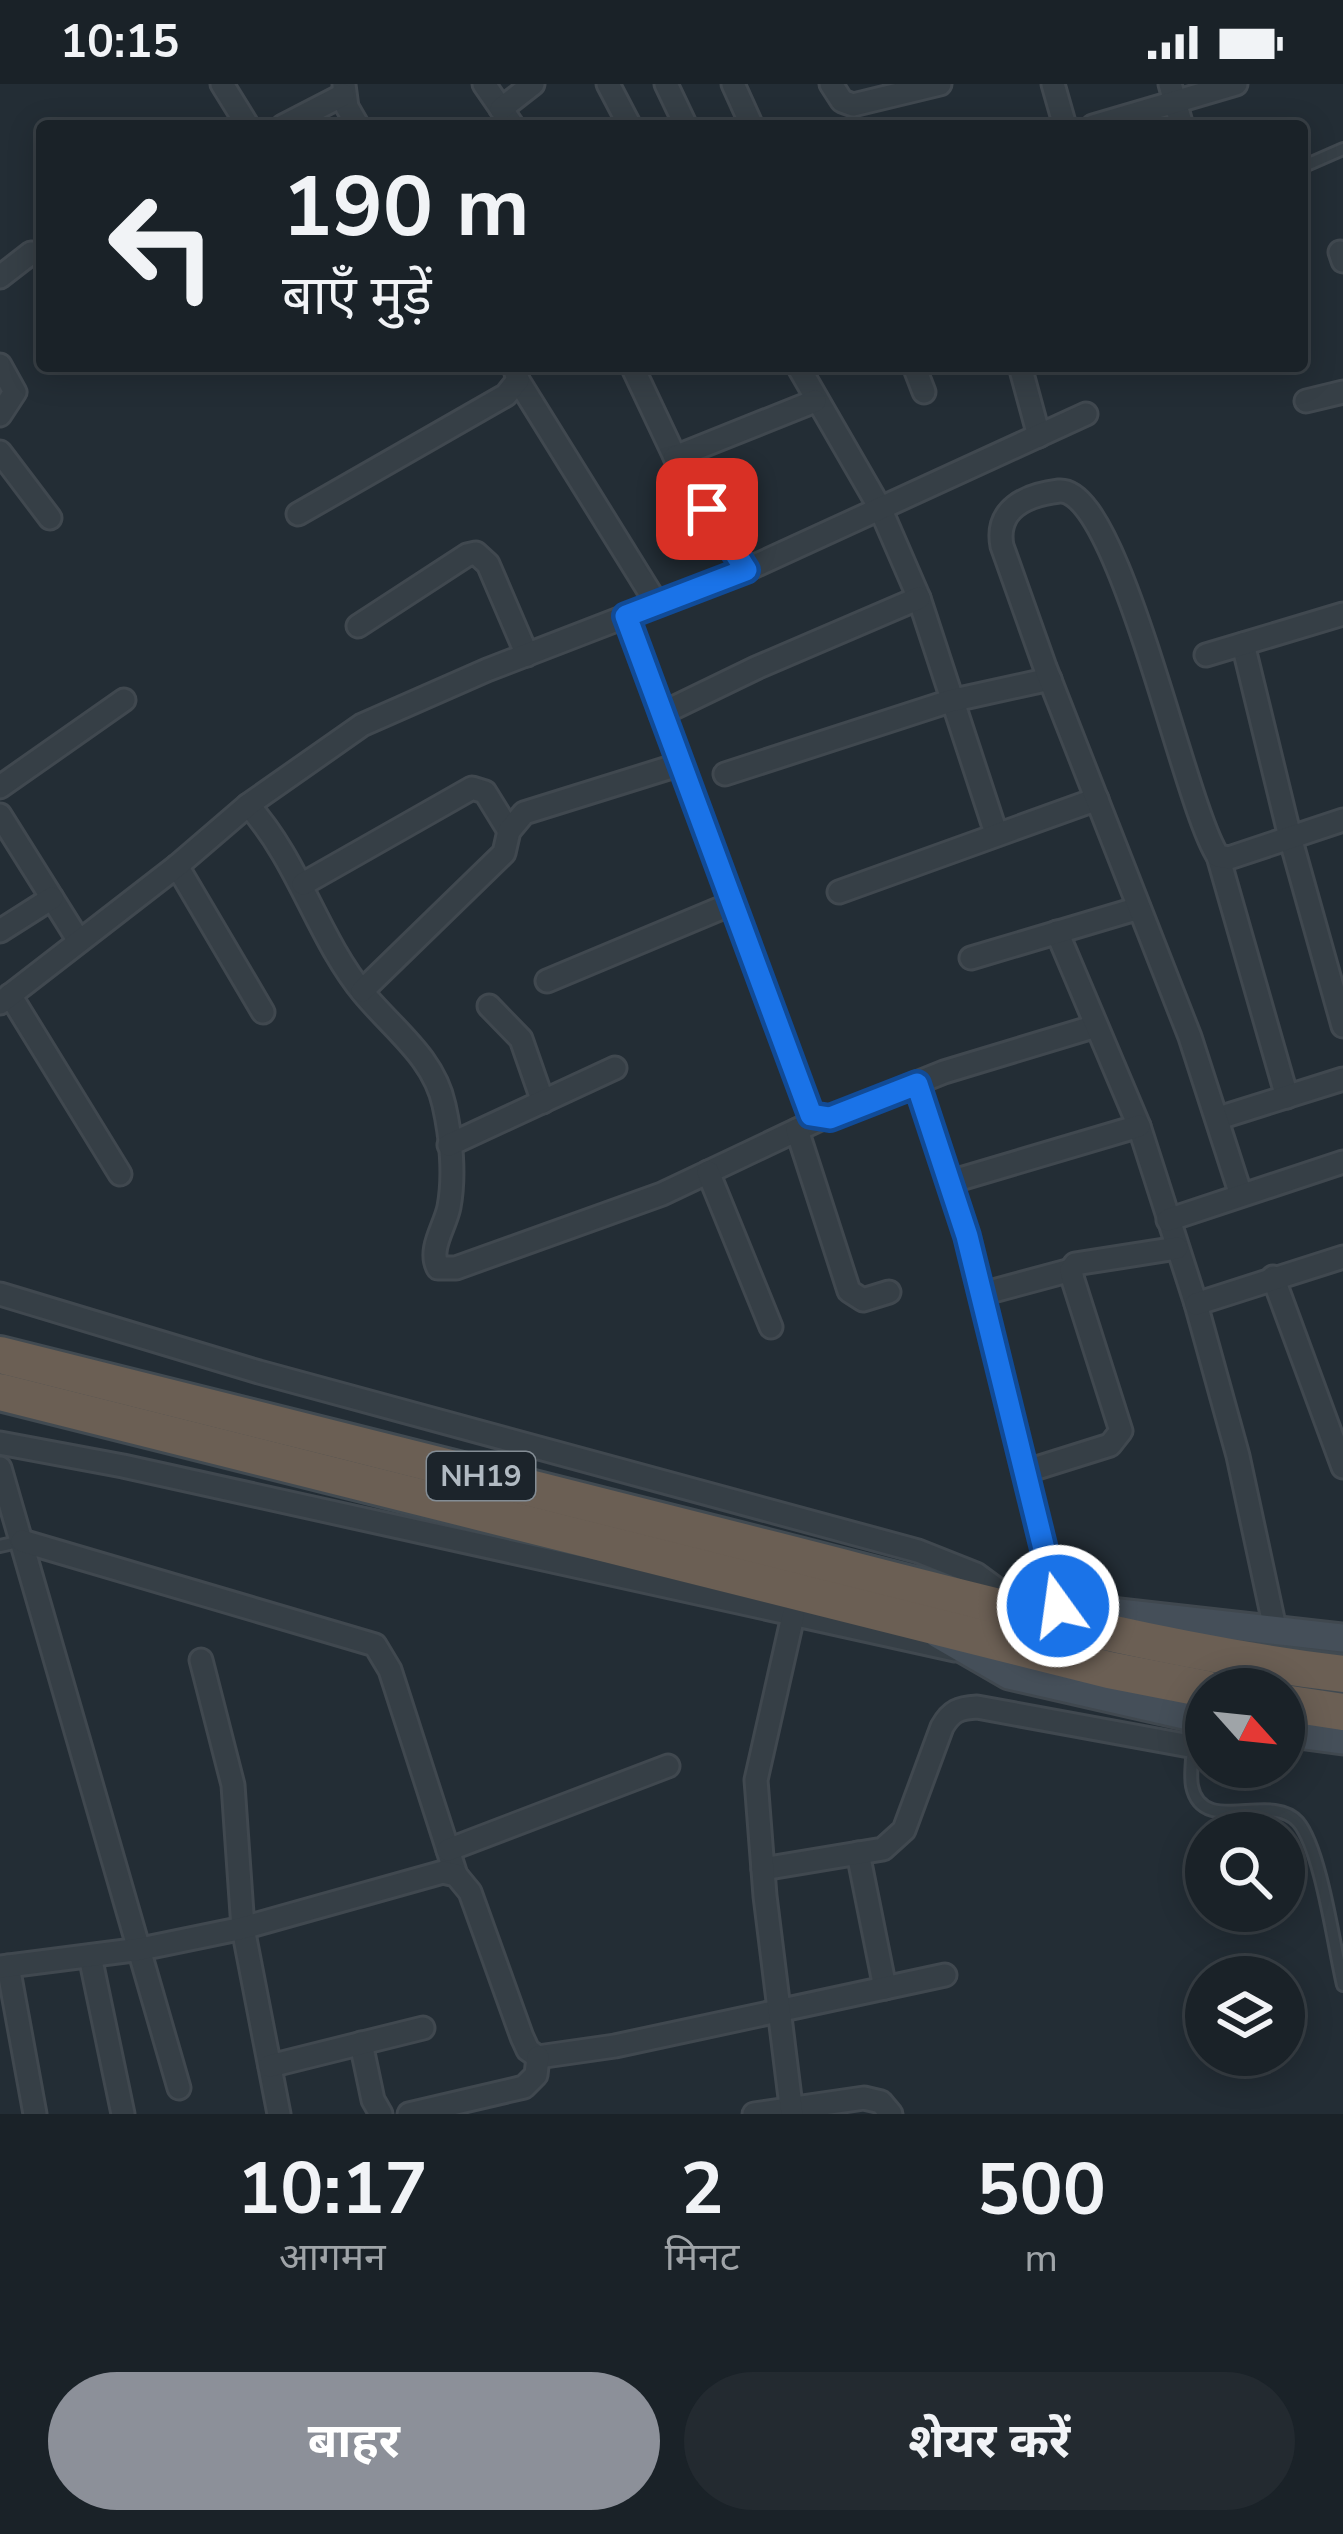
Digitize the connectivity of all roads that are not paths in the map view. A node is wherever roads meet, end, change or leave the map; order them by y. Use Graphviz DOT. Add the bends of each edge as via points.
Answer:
graph roads {
  1 [pos="222,84"];
  2 [pos="484,84"];
  3 [pos="533,84"];
  4 [pos="608,84"];
  5 [pos="666,84"];
  6 [pos="733,84"];
  7 [pos="831,84"];
  8 [pos="940,84"];
  9 [pos="1053,84"];
  10 [pos="1236,84"];
  11 [pos="344,89"];
  12 [pos="1173,92"];
  13 [pos="507,118"];
  14 [pos="244,120"];
  15 [pos="294,120"];
  16 [pos="356,120"];
  17 [pos="627,120"];
  18 [pos="683,120"];
  19 [pos="749,120"];
  20 [pos="1063,120"];
  21 [pos="1107,120"];
  22 [pos="1343,149"];
  23 [pos="1308,164"];
  24 [pos="31,253"];
  25 [pos="0,277"];
  26 [pos="0,365"];
  27 [pos="635,372"];
  28 [pos="801,372"];
  29 [pos="916,372"];
  30 [pos="1022,372"];
  31 [pos="516,373"];
  32 [pos="924,392"];
  33 [pos="1343,392"];
  34 [pos="815,401"];
  35 [pos="1306,401"];
  36 [pos="1086,414"];
  37 [pos="0,415"];
  38 [pos="1040,436"];
  39 [pos="0,452"];
  40 [pos="675,458"];
  41 [pos="880,508"];
  42 [pos="298,514"];
  43 [pos="50,518"];
  44 [pos="746,570"];
  45 [pos="919,598"];
  46 [pos="658,604"];
  47 [pos="1343,614"];
  48 [pos="626,616"];
  49 [pos="358,626"];
  50 [pos="1243,644"];
  51 [pos="527,655"];
  52 [pos="1206,655"];
  53 [pos="1050,679"];
  54 [pos="124,700"];
  55 [pos="950,701"];
  56 [pos="661,714"];
  57 [pos="681,764"];
  58 [pos="725,774"];
  59 [pos="0,787"];
  60 [pos="1097,799"];
  61 [pos="248,806"];
  62 [pos="0,815"];
  63 [pos="1343,820"];
  64 [pos="509,831"];
  65 [pos="995,833"];
  66 [pos="1290,837"];
  67 [pos="1218,856"];
  68 [pos="177,866"];
  69 [pos="303,884"];
  70 [pos="839,892"];
  71 [pos="52,898"];
  72 [pos="731,904"];
  73 [pos="1139,908"];
  74 [pos="0,931"];
  75 [pos="1058,932"];
  76 [pos="79,941"];
  77 [pos="970,958"];
  78 [pos="1334,962"];
  79 [pos="547,981"];
  80 [pos="362,991"];
  81 [pos="5,999"];
  82 [pos="489,1006"];
  83 [pos="263,1012"];
  84 [pos="1096,1026"];
  85 [pos="1343,1026"];
  86 [pos="615,1069"];
  87 [pos="1343,1079"];
  88 [pos="917,1084"];
  89 [pos="1287,1097"];
  90 [pos="543,1102"];
  91 [pos="1219,1118"];
  92 [pos="820,1119"];
  93 [pos="1138,1126"];
  94 [pos="796,1130"];
  95 [pos="449,1145"];
  96 [pos="1343,1162"];
  97 [pos="707,1172"];
  98 [pos="120,1174"];
  99 [pos="950,1182"];
  100 [pos="1241,1195"];
  101 [pos="1168,1220"];
  102 [pos="1177,1248"];
  103 [pos="1343,1257"];
  104 [pos="1071,1270"];
  105 [pos="1273,1277"];
  106 [pos="889,1292"];
  107 [pos="0,1294"];
  108 [pos="982,1294"];
  109 [pos="1196,1304"];
  110 [pos="771,1327"];
  111 [pos="0,1355"];
  112 [pos="0,1392"];
  113 [pos="0,1443"];
  114 [pos="1343,1467"];
  115 [pos="0,1468"];
  116 [pos="1024,1472"];
  117 [pos="11,1544"];
  118 [pos="963,1598"];
  119 [pos="1015,1603"];
  120 [pos="1058,1606"];
  121 [pos="794,1616"];
  122 [pos="914,1619"];
  123 [pos="1276,1633"];
  124 [pos="1343,1638"];
  125 [pos="965,1652"];
  126 [pos="201,1660"];
  127 [pos="1343,1674"];
  128 [pos="1185,1685"];
  129 [pos="1343,1712"];
  130 [pos="1185,1715"];
  131 [pos="1305,1721"];
  132 [pos="1305,1730"];
  133 [pos="1343,1739"];
  134 [pos="1185,1746"];
  135 [pos="668,1766"];
  136 [pos="1192,1788"];
  137 [pos="448,1850"];
  138 [pos="858,1853"];
  139 [pos="763,1869"];
  140 [pos="456,1875"];
  141 [pos="243,1928"];
  142 [pos="141,1949"];
  143 [pos="90,1956"];
  144 [pos="4,1967"];
  145 [pos="945,1975"];
  146 [pos="1343,1985"];
  147 [pos="885,1988"];
  148 [pos="779,2012"];
  149 [pos="423,2028"];
  150 [pos="361,2043"];
  151 [pos="538,2057"];
  152 [pos="270,2066"];
  153 [pos="178,2088"];
  154 [pos="791,2110"];
  155 [pos="35,2114"];
  156 [pos="123,2114"];
  157 [pos="279,2114"];
  158 [pos="381,2114"];
  159 [pos="409,2114"];
  160 [pos="754,2114"];
  161 [pos="891,2114"];
  1 -- 14 [label="street"];
  2 -- 13 [label="street"];
  3 -- 13 [label="street"];
  4 -- 17 [label="street"];
  5 -- 18 [label="street"];
  6 -- 19 [label="street"];
  7 -- 8 [label="street" via="853,105"];
  9 -- 20 [label="street"];
  10 -- 12 [label="street"];
  11 -- 15 [label="street"];
  11 -- 16 [label="street"];
  12 -- 21 [label="street"];
  22 -- 23 [label="lane"];
  24 -- 25 [label="street"];
  26 -- 37 [label="street" via="15,392"];
  27 -- 40 [label="street"];
  28 -- 34 [label="street"];
  29 -- 32 [label="street"];
  30 -- 38 [label="street"];
  31 -- 42 [label="street" via="506,395"];
  31 -- 46 [label="street"];
  33 -- 35 [label="street"];
  34 -- 40 [label="street"];
  34 -- 41 [label="street"];
  36 -- 38 [label="street"];
  38 -- 41 [label="street"];
  39 -- 43 [label="street"];
  40 -- 44 [label="street"];
  41 -- 44 [label="street"];
  41 -- 45 [label="street"];
  44 -- 46 [label="street"];
  45 -- 55 [label="street"];
  45 -- 56 [label="street"];
  46 -- 48 [label="street"];
  47 -- 50 [label="street"];
  48 -- 51 [label="street"];
  48 -- 56 [label="street"];
  49 -- 51 [label="street" via="476,553"];
  50 -- 52 [label="street"];
  50 -- 66 [label="street"];
  51 -- 61 [label="street" via="362,725"];
  53 -- 55 [label="street"];
  53 -- 60 [label="street"];
  53 -- 67 [label="street" via="1000,532 1014,504 1059,491 1078,496 1093,514 1135,608"];
  54 -- 59 [label="street"];
  55 -- 58 [label="street"];
  55 -- 65 [label="street"];
  56 -- 57 [label="street"];
  57 -- 64 [label="street" via="524,813"];
  57 -- 72 [label="street"];
  60 -- 65 [label="street"];
  60 -- 73 [label="street"];
  61 -- 68 [label="street"];
  61 -- 69 [label="street"];
  62 -- 71 [label="street"];
  63 -- 66 [label="street"];
  64 -- 69 [label="street" via="485,792 472,788"];
  64 -- 80 [label="street" via="504,853"];
  65 -- 70 [label="street"];
  66 -- 67 [label="street"];
  66 -- 78 [label="street"];
  67 -- 89 [label="street"];
  68 -- 76 [label="street"];
  68 -- 83 [label="street"];
  69 -- 80 [label="street"];
  71 -- 74 [label="street"];
  71 -- 76 [label="street"];
  72 -- 79 [label="street"];
  72 -- 92 [label="street" via="806,1108"];
  73 -- 75 [label="street"];
  73 -- 91 [label="street"];
  75 -- 77 [label="street"];
  75 -- 84 [label="street"];
  76 -- 81 [label="street"];
  78 -- 85 [label="street"];
  80 -- 95 [label="street" via="427,1064 443,1099"];
  81 -- 98 [label="street"];
  82 -- 90 [label="street" via="521,1040"];
  84 -- 88 [label="street"];
  84 -- 93 [label="street"];
  86 -- 90 [label="street"];
  87 -- 89 [label="street"];
  88 -- 92 [label="street"];
  88 -- 99 [label="street"];
  89 -- 91 [label="street"];
  90 -- 95 [label="street"];
  91 -- 100 [label="street"];
  92 -- 94 [label="street"];
  93 -- 99 [label="street"];
  93 -- 101 [label="street"];
  94 -- 97 [label="street"];
  94 -- 106 [label="street" via="849,1291 863,1300"];
  95 -- 97 [label="street" via="450,1204 434,1261 446,1270 599,1219"];
  96 -- 100 [label="street"];
  97 -- 110 [label="street"];
  99 -- 108 [label="street"];
  100 -- 101 [label="street"];
  101 -- 102 [label="street"];
  102 -- 104 [label="street" via="1081,1261"];
  102 -- 109 [label="street"];
  103 -- 105 [label="street"];
  104 -- 108 [label="street"];
  104 -- 116 [label="street" via="1121,1431 1110,1445"];
  105 -- 109 [label="street"];
  105 -- 114 [label="street"];
  107 -- 119 [label="street" via="918,1551 976,1574"];
  108 -- 116 [label="street"];
  109 -- 123 [label="street"];
  111 -- 118 [label="highway, NH19"];
  112 -- 122 [label="highway, NH19"];
  113 -- 121 [label="street"];
  115 -- 117 [label="street"];
  116 -- 120 [label="street"];
  117 -- 137 [label="street" via="375,1645"];
  117 -- 142 [label="street"];
  118 -- 119 [label="main road"];
  118 -- 127 [label="highway, NH19" via="1259,1664"];
  119 -- 120 [label="main road"];
  120 -- 123 [label="main road"];
  121 -- 125 [label="street"];
  121 -- 139 [label="street" via="758,1760"];
  122 -- 125 [label="main road"];
  122 -- 128 [label="highway, NH19"];
  123 -- 124 [label="main road"];
  125 -- 130 [label="main road" via="1009,1676"];
  126 -- 141 [label="street" via="233,1785"];
  129 -- 131 [label="highway"];
  132 -- 133 [label="main road"];
  134 -- 138 [label="street" via="961,1708 942,1727 904,1830 883,1849"];
  135 -- 137 [label="street"];
  136 -- 146 [label="lane" via="1218,1813 1288,1813 1310,1838"];
  137 -- 140 [label="street"];
  138 -- 139 [label="street"];
  138 -- 147 [label="street"];
  139 -- 148 [label="street"];
  140 -- 141 [label="street" via="443,1872"];
  140 -- 151 [label="street" via="470,1892 522,2037"];
  141 -- 142 [label="street"];
  141 -- 152 [label="street"];
  142 -- 143 [label="street"];
  142 -- 153 [label="street"];
  143 -- 144 [label="street"];
  143 -- 156 [label="street"];
  144 -- 155 [label="street"];
  145 -- 147 [label="street"];
  147 -- 148 [label="street"];
  148 -- 151 [label="street"];
  148 -- 154 [label="street"];
  149 -- 150 [label="street"];
  150 -- 152 [label="street"];
  150 -- 158 [label="street"];
  151 -- 159 [label="street" via="524,2087"];
  152 -- 157 [label="street"];
  154 -- 160 [label="street"];
  154 -- 161 [label="street" via="873,2098"];
}
